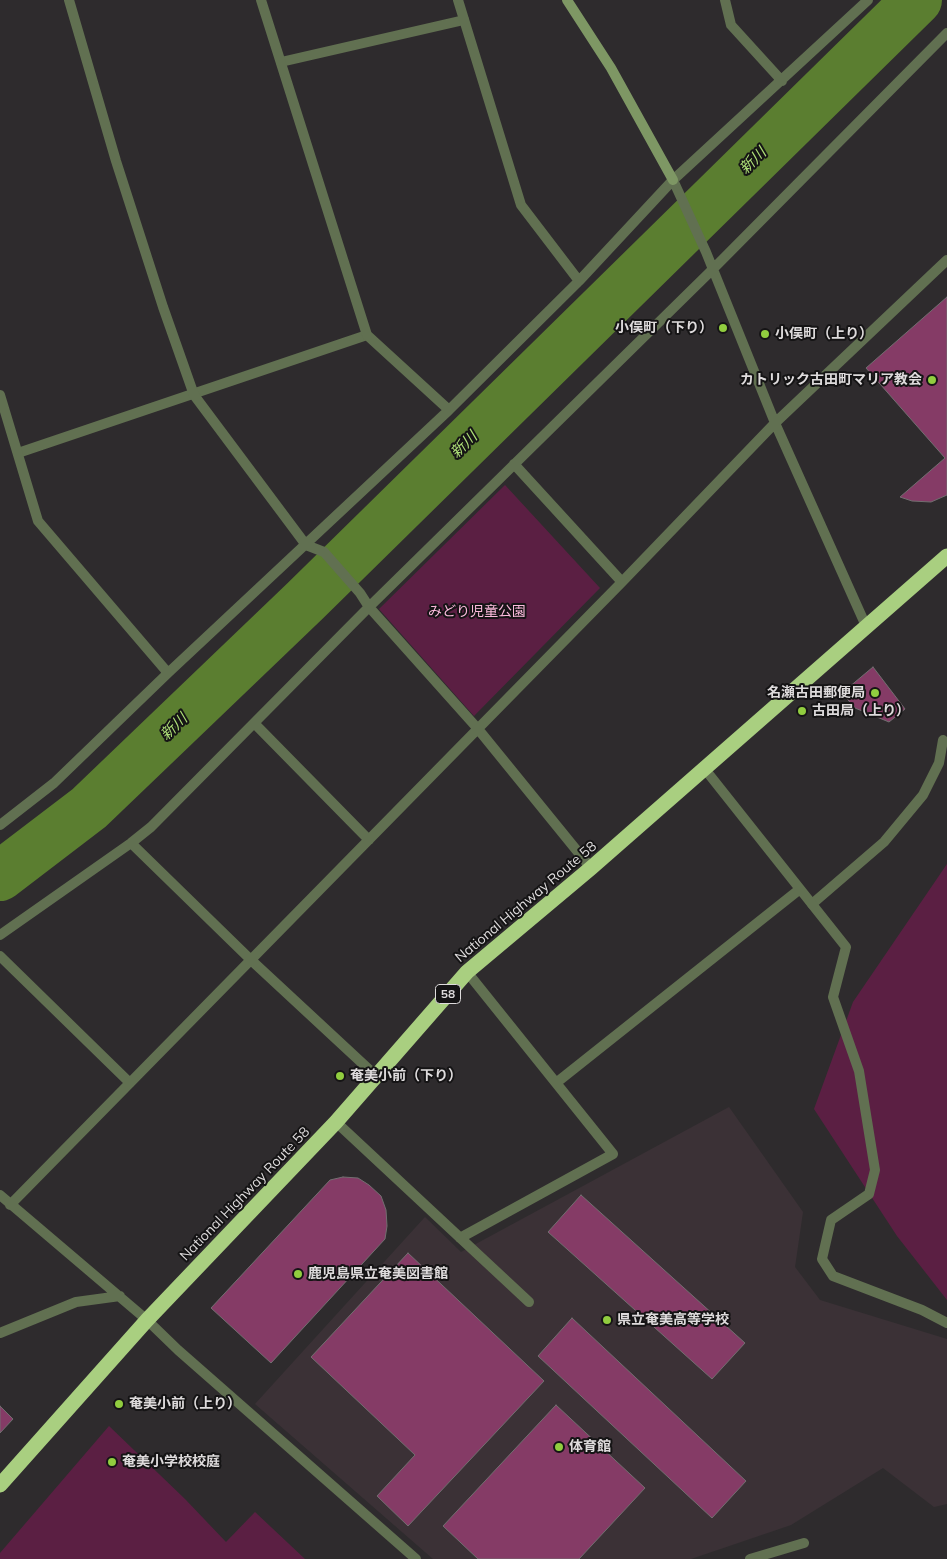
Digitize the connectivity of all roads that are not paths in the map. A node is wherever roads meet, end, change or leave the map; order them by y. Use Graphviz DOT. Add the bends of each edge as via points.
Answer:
graph roads {
  1 [pos="69,0"];
  2 [pos="261,0"];
  3 [pos="458,0"];
  4 [pos="567,0"];
  5 [pos="724,0"];
  6 [pos="868,0"];
  7 [pos="464,20"];
  8 [pos="947,33"];
  9 [pos="281,62"];
  10 [pos="782,81"];
  11 [pos="673,180"];
  12 [pos="947,260"];
  13 [pos="712,270"];
  14 [pos="579,281"];
  15 [pos="367,335"];
  16 [pos="0,395"];
  17 [pos="194,395"];
  18 [pos="449,410"];
  19 [pos="775,422"];
  20 [pos="18,453"];
  21 [pos="514,464"];
  22 [pos="306,545"];
  23 [pos="947,556"];
  24 [pos="622,582"];
  25 [pos="369,606"];
  26 [pos="866,626"];
  27 [pos="168,673"];
  28 [pos="254,723"];
  29 [pos="478,729"];
  30 [pos="943,740"];
  31 [pos="704,768"];
  32 [pos="0,824"];
  33 [pos="369,840"];
  34 [pos="130,844"];
  35 [pos="591,868"];
  36 [pos="800,889"];
  37 [pos="812,904"];
  38 [pos="0,935"];
  39 [pos="0,956"];
  40 [pos="251,960"];
  41 [pos="467,972"];
  42 [pos="376,1076"];
  43 [pos="130,1083"];
  44 [pos="556,1083"];
  45 [pos="336,1122"];
  46 [pos="0,1195"];
  47 [pos="10,1205"];
  48 [pos="460,1238"];
  49 [pos="120,1296"];
  50 [pos="529,1302"];
  51 [pos="147,1320"];
  52 [pos="947,1323"];
  53 [pos="0,1332"];
  54 [pos="0,1485"];
  55 [pos="804,1543"];
  56 [pos="416,1559"];
  57 [pos="750,1559"];
  1 -- 17 [label="street" via="125,189"];
  2 -- 9 [label="street"];
  3 -- 7 [label="street"];
  4 -- 11 [label="street" via="611,68"];
  5 -- 10 [label="street" via="731,24"];
  6 -- 10 [label="street"];
  7 -- 9 [label="street"];
  7 -- 14 [label="street" via="521,204"];
  8 -- 13 [label="street"];
  9 -- 15 [label="street"];
  10 -- 11 [label="street"];
  11 -- 13 [label="street"];
  11 -- 14 [label="street"];
  12 -- 19 [label="street"];
  13 -- 19 [label="street"];
  13 -- 21 [label="street"];
  14 -- 18 [label="street"];
  15 -- 17 [label="street"];
  15 -- 18 [label="street"];
  16 -- 20 [label="street"];
  17 -- 20 [label="street"];
  17 -- 22 [label="street"];
  18 -- 22 [label="street"];
  19 -- 24 [label="street"];
  19 -- 26 [label="street"];
  20 -- 27 [label="street" via="38,521"];
  21 -- 24 [label="street"];
  21 -- 25 [label="street"];
  22 -- 25 [label="street" via="324,552"];
  22 -- 27 [label="street"];
  23 -- 26 [label="highway, National Highway Route 58 / 58"];
  24 -- 29 [label="street"];
  25 -- 28 [label="street"];
  25 -- 29 [label="street"];
  26 -- 31 [label="highway, National Highway Route 58 / 58"];
  27 -- 32 [label="street" via="54,783"];
  28 -- 33 [label="street"];
  28 -- 34 [label="street"];
  29 -- 33 [label="street"];
  29 -- 35 [label="street"];
  30 -- 37 [label="street" via="939,763 923,795 884,842"];
  31 -- 35 [label="highway, National Highway Route 58 / 58"];
  31 -- 36 [label="street"];
  33 -- 40 [label="street"];
  34 -- 38 [label="street"];
  34 -- 40 [label="street"];
  35 -- 41 [label="highway, National Highway Route 58 / 58"];
  36 -- 37 [label="street"];
  36 -- 44 [label="street"];
  37 -- 52 [label="street" via="846,947 833,997 859,1071 875,1170 869,1194 831,1220 822,1259 833,1276"];
  39 -- 43 [label="street"];
  40 -- 42 [label="street"];
  40 -- 43 [label="street"];
  41 -- 42 [label="highway, National Highway Route 58 / 58"];
  41 -- 44 [label="street"];
  42 -- 45 [label="highway, National Highway Route 58 / 58"];
  43 -- 47 [label="street"];
  44 -- 48 [label="street" via="613,1154"];
  45 -- 48 [label="street"];
  45 -- 51 [label="highway, National Highway Route 58 / 58"];
  46 -- 47 [label="street"];
  47 -- 49 [label="street"];
  48 -- 50 [label="street"];
  49 -- 51 [label="street"];
  49 -- 53 [label="street" via="76,1302"];
  51 -- 54 [label="highway, National Highway Route 58 / 58"];
  51 -- 56 [label="street"];
  55 -- 57 [label="street"];
}
